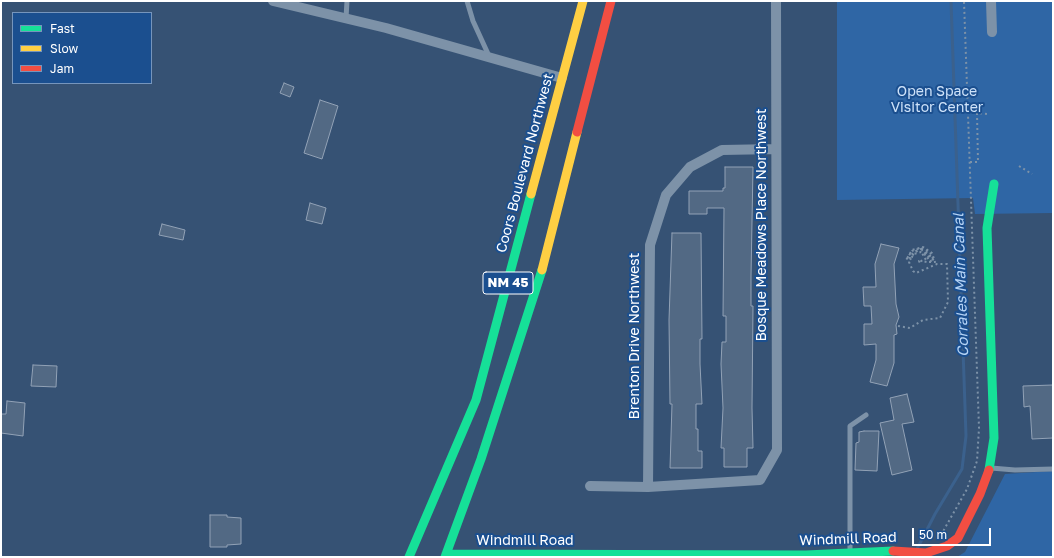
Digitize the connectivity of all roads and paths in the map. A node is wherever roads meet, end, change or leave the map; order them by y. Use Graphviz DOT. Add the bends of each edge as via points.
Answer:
graph roads {
  1 [pos="273,1"];
  2 [pos="347,1"];
  3 [pos="467,1"];
  4 [pos="583,1"];
  5 [pos="611,1"];
  6 [pos="776,1"];
  7 [pos="964,1"];
  8 [pos="991,1"];
  9 [pos="346,18"];
  10 [pos="992,32"];
  11 [pos="490,57"];
  12 [pos="562,78"];
  13 [pos="988,114"];
  14 [pos="776,149"];
  15 [pos="970,162"];
  16 [pos="1019,166"];
  17 [pos="1032,174"];
  18 [pos="994,184"];
  19 [pos="922,261"];
  20 [pos="898,326"];
  21 [pos="866,415"];
  22 [pos="990,468"];
  23 [pos="1053,468"];
  24 [pos="590,486"];
  25 [pos="648,487"];
  26 [pos="930,552"];
  27 [pos="850,554"];
  28 [pos="446,556"];
  29 [pos="648,556"];
  30 [pos="812,556"];
  31 [pos="409,557"];
  1 -- 9 [label="street"];
  2 -- 9 [label="lane"];
  3 -- 11 [label="lane" via="473,22"];
  4 -- 12 [label="main road, Coors Boulevard Northwest / NM 45"];
  5 -- 28 [label="main road, NM 45" via="542,269 481,458"];
  6 -- 14 [label="street, Bosque Meadows Place Northwest"];
  7 -- 15 [label="path"];
  8 -- 10 [label="street"];
  9 -- 11 [label="street"];
  11 -- 12 [label="street"];
  12 -- 31 [label="main road, Coors Boulevard Northwest / NM 45" via="476,400"];
  13 -- 15 [label="path" via="977,113 978,162"];
  14 -- 25 [label="street, Brenton Drive Northwest" via="722,150 690,167 666,195 650,245"];
  14 -- 25 [label="street, Bosque Meadows Place Northwest" via="777,450 760,480"];
  15 -- 26 [label="path" via="979,428 977,461 967,489"];
  16 -- 17 [label="path"];
  18 -- 22 [label="main road" via="987,228 994,438"];
  19 -- 20 [label="path" via="927,262 922,253 927,256 929,262 935,262 932,253 923,247 912,250 906,260 912,251 921,248 930,252 934,261 928,252 922,250 929,255 931,261 927,254 921,252 914,254 910,260 914,252 921,249 916,251 910,256 909,262 916,273 937,264 947,264 948,302 940,318 923,320 910,328"];
  21 -- 27 [label="lane" via="850,426"];
  22 -- 23 [label="lane"];
  22 -- 26 [label="main road" via="958,538 947,546"];
  24 -- 25 [label="street"];
  26 -- 27 [label="main road, Windmill Road"];
  27 -- 30 [label="main road, Windmill Road"];
  28 -- 29 [label="main road, Windmill Road"];
  29 -- 30 [label="main road, Windmill Road"];
}
